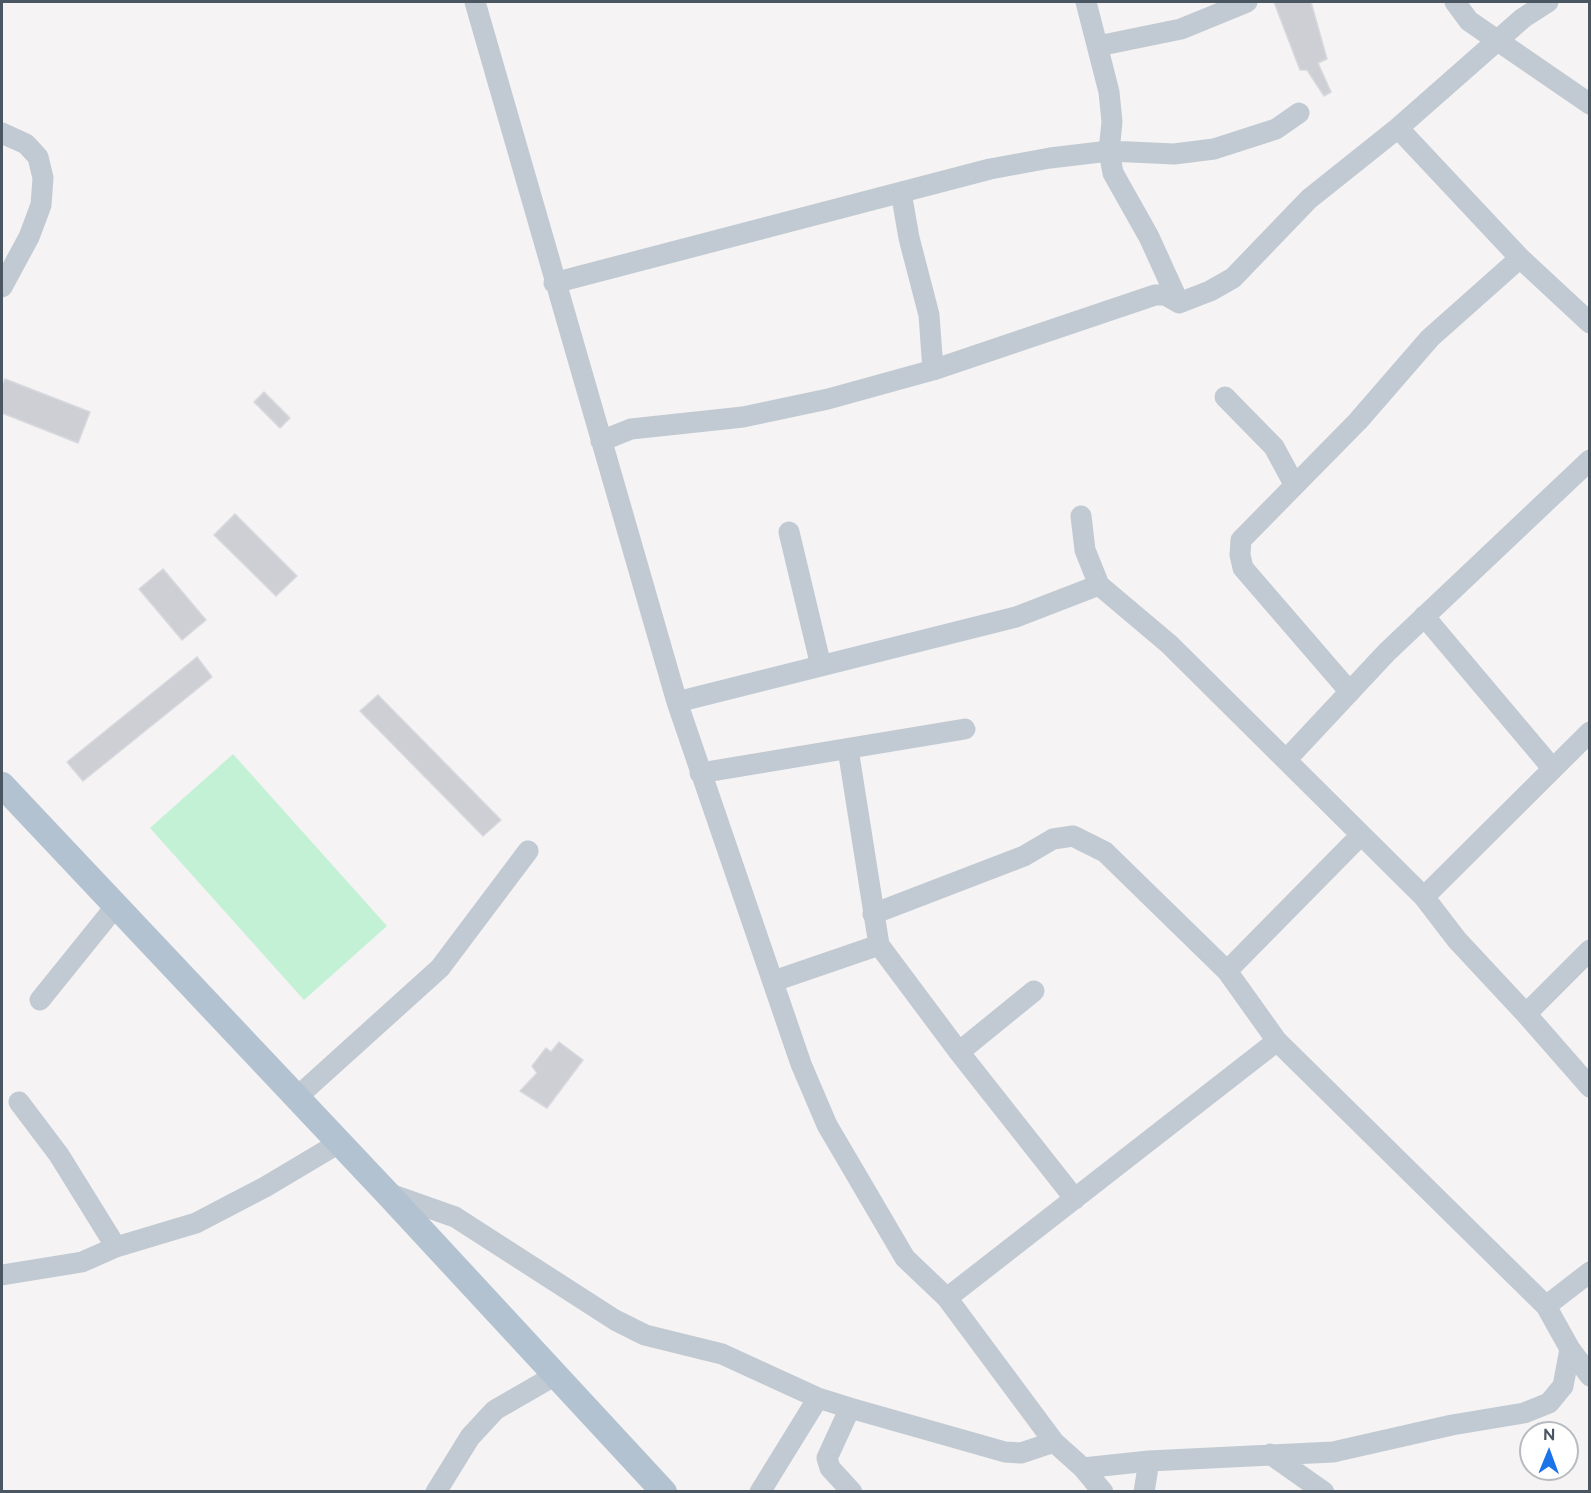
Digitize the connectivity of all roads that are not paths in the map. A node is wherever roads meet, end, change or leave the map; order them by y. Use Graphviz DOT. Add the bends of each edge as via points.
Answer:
graph roads {
  1 [pos="475,2"];
  2 [pos="1086,2"];
  3 [pos="1247,2"];
  4 [pos="1455,2"];
  5 [pos="1548,2"];
  6 [pos="1498,40"];
  7 [pos="1098,46"];
  8 [pos="1590,104"];
  9 [pos="1299,113"];
  10 [pos="1398,128"];
  11 [pos="2,133"];
  12 [pos="1109,151"];
  13 [pos="901,192"];
  14 [pos="1520,258"];
  15 [pos="554,283"];
  16 [pos="2,287"];
  17 [pos="1179,303"];
  18 [pos="1590,323"];
  19 [pos="933,370"];
  20 [pos="1225,397"];
  21 [pos="601,441"];
  22 [pos="1590,460"];
  23 [pos="1294,484"];
  24 [pos="1081,516"];
  25 [pos="789,532"];
  26 [pos="1099,585"];
  27 [pos="1424,616"];
  28 [pos="821,666"];
  29 [pos="1350,692"];
  30 [pos="677,702"];
  31 [pos="965,729"];
  32 [pos="1590,732"];
  33 [pos="848,749"];
  34 [pos="1286,760"];
  35 [pos="1553,769"];
  36 [pos="700,773"];
  37 [pos="2,785"];
  38 [pos="1361,835"];
  39 [pos="528,851"];
  40 [pos="1424,897"];
  41 [pos="115,907"];
  42 [pos="873,914"];
  43 [pos="879,945"];
  44 [pos="1590,950"];
  45 [pos="1227,971"];
  46 [pos="774,981"];
  47 [pos="1034,990"];
  48 [pos="40,1000"];
  49 [pos="1526,1014"];
  50 [pos="1277,1041"];
  51 [pos="959,1052"];
  52 [pos="1590,1087"];
  53 [pos="296,1098"];
  54 [pos="19,1102"];
  55 [pos="339,1143"];
  56 [pos="387,1193"];
  57 [pos="1075,1199"];
  58 [pos="116,1247"];
  59 [pos="1590,1272"];
  60 [pos="2,1275"];
  61 [pos="947,1298"];
  62 [pos="1546,1305"];
  63 [pos="1570,1349"];
  64 [pos="554,1376"];
  65 [pos="1590,1376"];
  66 [pos="818,1398"];
  67 [pos="849,1408"];
  68 [pos="1054,1442"];
  69 [pos="1270,1454"];
  70 [pos="1149,1461"];
  71 [pos="1083,1468"];
  72 [pos="436,1491"];
  73 [pos="664,1491"];
  74 [pos="760,1491"];
  75 [pos="852,1491"];
  76 [pos="1103,1491"];
  77 [pos="1144,1491"];
  78 [pos="1324,1491"];
  1 -- 15 [label="street"];
  2 -- 7 [label="street"];
  3 -- 7 [label="street" via="1181,29"];
  4 -- 6 [label="street" via="1469,21"];
  5 -- 6 [label="street"];
  6 -- 8 [label="street"];
  6 -- 10 [label="street"];
  7 -- 12 [label="street" via="1109,92"];
  9 -- 12 [label="street" via="1276,129 1214,149 1174,154"];
  10 -- 14 [label="street"];
  10 -- 17 [label="street" via="1310,199 1233,278"];
  11 -- 16 [label="street" via="26,144 38,157 43,178 41,205 29,237"];
  12 -- 13 [label="street" via="990,169"];
  12 -- 17 [label="street" via="1113,173 1149,237"];
  13 -- 15 [label="street"];
  13 -- 19 [label="street" via="929,315"];
  14 -- 18 [label="street"];
  14 -- 23 [label="street" via="1430,338 1358,421"];
  15 -- 21 [label="street"];
  17 -- 19 [label="street" via="1166,295 1155,295"];
  19 -- 21 [label="street" via="754,415 631,429"];
  20 -- 23 [label="street" via="1274,447"];
  21 -- 30 [label="street"];
  22 -- 27 [label="street"];
  23 -- 29 [label="street" via="1240,540 1242,561"];
  24 -- 26 [label="street" via="1085,550"];
  25 -- 28 [label="street"];
  26 -- 28 [label="street" via="1016,617"];
  26 -- 34 [label="street" via="1169,644"];
  27 -- 29 [label="street"];
  27 -- 35 [label="street"];
  28 -- 30 [label="street"];
  29 -- 34 [label="street"];
  30 -- 36 [label="street"];
  31 -- 33 [label="street"];
  32 -- 35 [label="street"];
  33 -- 36 [label="street"];
  33 -- 42 [label="street"];
  34 -- 38 [label="street"];
  35 -- 40 [label="street"];
  36 -- 46 [label="street"];
  37 -- 41 [label="main road"];
  38 -- 40 [label="street"];
  38 -- 45 [label="street"];
  39 -- 53 [label="street" via="440,968"];
  40 -- 49 [label="street" via="1457,940"];
  41 -- 48 [label="street"];
  41 -- 53 [label="main road"];
  42 -- 43 [label="street"];
  42 -- 45 [label="street" via="1024,856 1053,839 1073,836 1105,852"];
  43 -- 46 [label="street"];
  43 -- 51 [label="street"];
  44 -- 49 [label="street"];
  45 -- 50 [label="street"];
  46 -- 61 [label="street" via="801,1064 827,1125 905,1258"];
  47 -- 51 [label="street"];
  49 -- 52 [label="street"];
  50 -- 57 [label="street"];
  50 -- 62 [label="street"];
  51 -- 57 [label="street"];
  53 -- 55 [label="main road"];
  54 -- 58 [label="street"];
  55 -- 56 [label="main road"];
  55 -- 58 [label="street" via="196,1223"];
  56 -- 64 [label="main road"];
  56 -- 66 [label="street" via="454,1217 615,1320 645,1335 722,1354"];
  57 -- 61 [label="street"];
  58 -- 60 [label="street" via="82,1262"];
  59 -- 62 [label="street"];
  61 -- 68 [label="street"];
  62 -- 63 [label="street"];
  63 -- 65 [label="street"];
  63 -- 69 [label="street" via="1563,1386 1537,1410 1333,1452"];
  64 -- 72 [label="street" via="495,1410 470,1437"];
  64 -- 73 [label="main road"];
  66 -- 67 [label="street"];
  66 -- 74 [label="street"];
  67 -- 68 [label="street" via="1005,1452 1021,1453"];
  67 -- 75 [label="street" via="827,1458 830,1468"];
  68 -- 71 [label="street"];
  69 -- 70 [label="street"];
  69 -- 78 [label="street"];
  70 -- 71 [label="street"];
  70 -- 77 [label="street"];
  71 -- 76 [label="street"];
}
